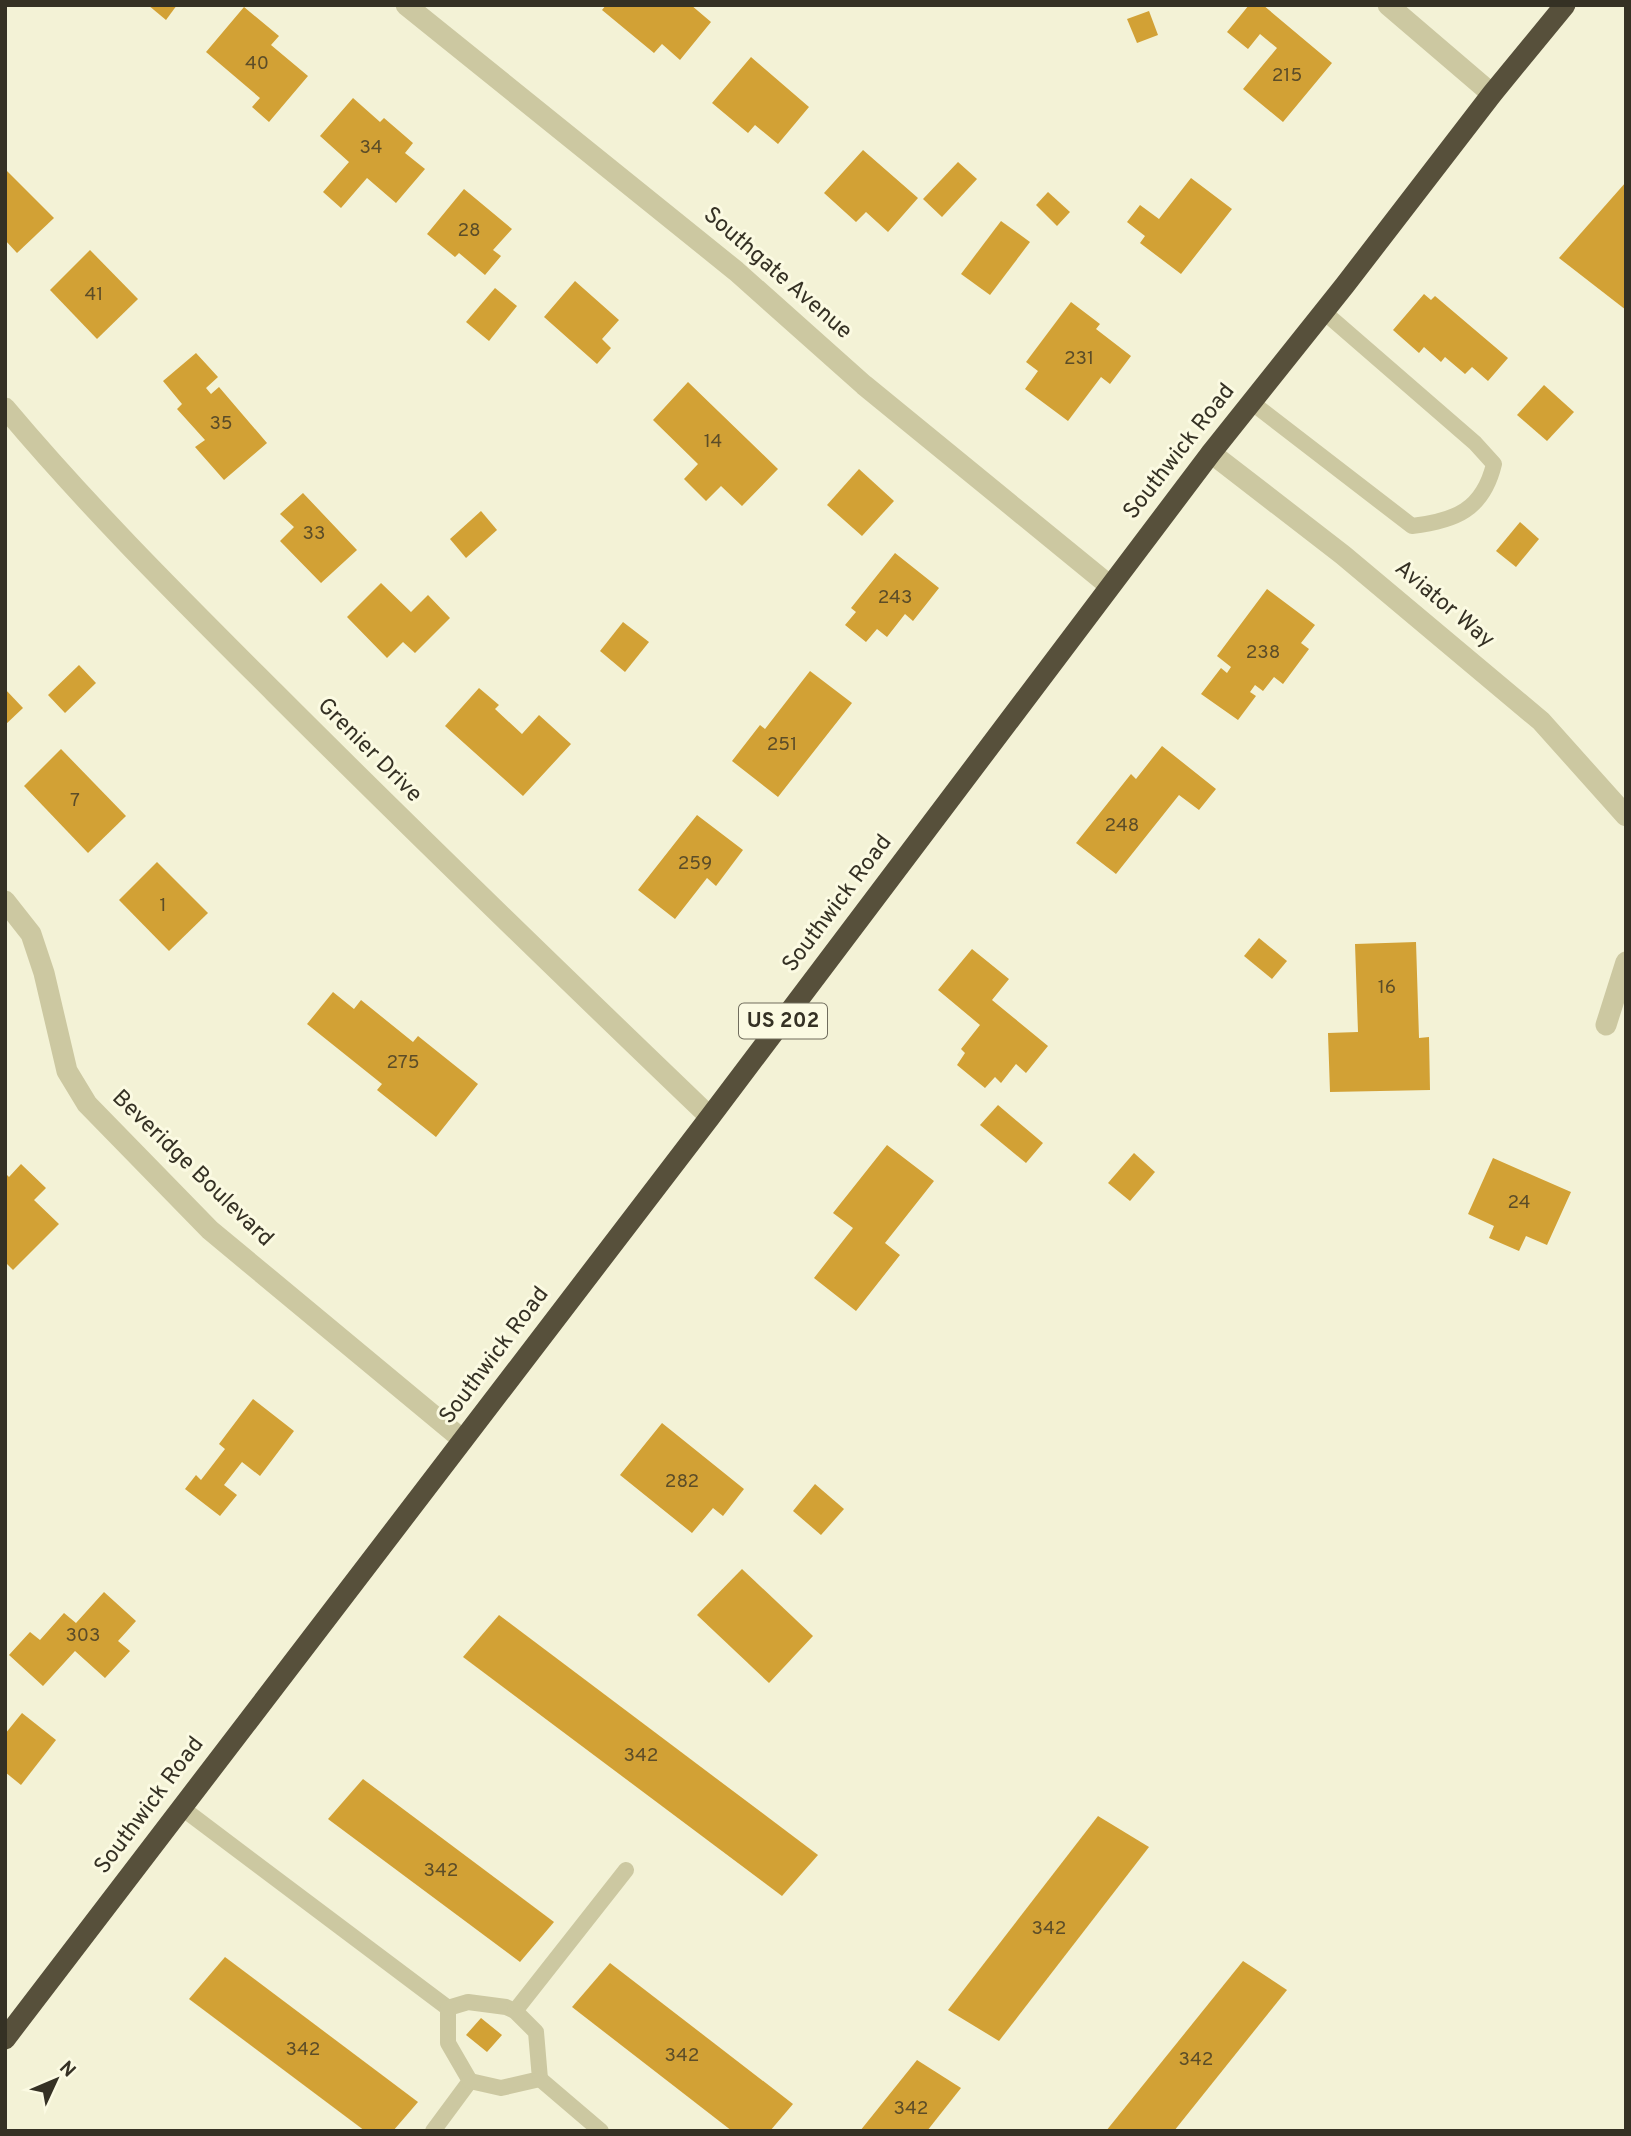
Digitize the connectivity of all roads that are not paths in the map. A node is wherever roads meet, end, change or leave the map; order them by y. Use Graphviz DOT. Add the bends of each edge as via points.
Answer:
graph roads {
  1 [pos="406,5"];
  2 [pos="1388,5"];
  3 [pos="1565,5"];
  4 [pos="1492,94"];
  5 [pos="1324,312"];
  6 [pos="1251,402"];
  7 [pos="5,408"];
  8 [pos="1211,453"];
  9 [pos="1110,586"];
  10 [pos="1626,816"];
  11 [pos="6,904"];
  12 [pos="1626,962"];
  13 [pos="1606,1025"];
  14 [pos="710,1117"];
  15 [pos="463,1440"];
  16 [pos="182,1808"];
  17 [pos="626,1870"];
  18 [pos="448,2008"];
  19 [pos="515,2011"];
  20 [pos="5,2039"];
  21 [pos="540,2079"];
  22 [pos="470,2081"];
  23 [pos="433,2131"];
  24 [pos="601,2131"];
  1 -- 9 [label="street, Southgate Avenue" via="736,271 864,385"];
  2 -- 4 [label="street"];
  3 -- 4 [label="highway, Southwick Road / US 202"];
  4 -- 5 [label="highway, Southwick Road / US 202"];
  5 -- 6 [label="highway, Southwick Road / US 202"];
  5 -- 6 [label="lane" via="1475,443 1494,464 1489,485 1464,513 1439,523 1412,526"];
  6 -- 8 [label="highway, Southwick Road / US 202"];
  7 -- 14 [label="street, Grenier Drive" via="188,606"];
  8 -- 9 [label="highway, Southwick Road / US 202"];
  8 -- 10 [label="street, Aviator Way" via="1343,555 1541,721"];
  9 -- 14 [label="highway, Southwick Road / US 202"];
  11 -- 15 [label="street, Beveridge Boulevard" via="31,934 67,1071 87,1104 210,1230"];
  12 -- 13 [label="street"];
  14 -- 15 [label="highway, Southwick Road / US 202"];
  15 -- 16 [label="highway, Southwick Road / US 202"];
  16 -- 18 [label="lane"];
  16 -- 20 [label="highway, Southwick Road / US 202"];
  17 -- 19 [label="lane"];
  18 -- 19 [label="lane" via="468,2002"];
  18 -- 22 [label="lane" via="448,2043"];
  19 -- 21 [label="lane" via="536,2032"];
  21 -- 22 [label="lane" via="501,2088"];
  21 -- 24 [label="lane"];
  22 -- 23 [label="lane"];
}
